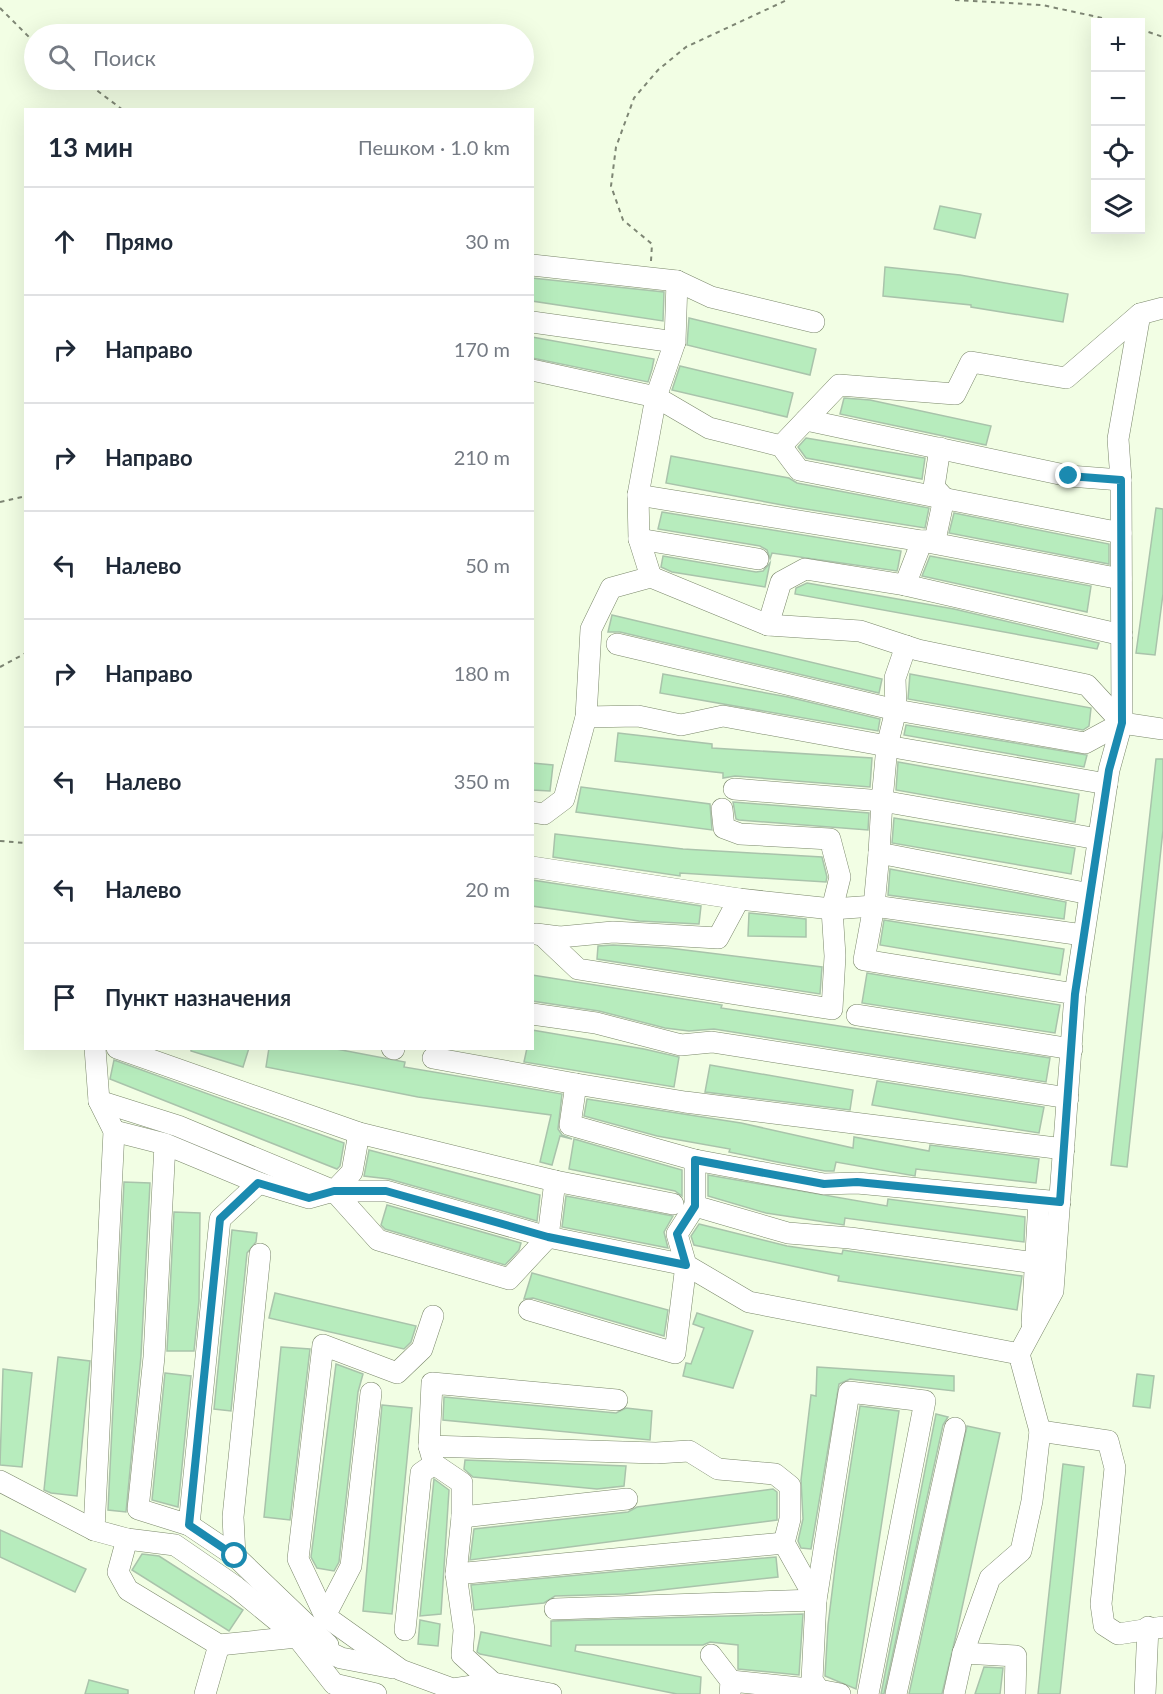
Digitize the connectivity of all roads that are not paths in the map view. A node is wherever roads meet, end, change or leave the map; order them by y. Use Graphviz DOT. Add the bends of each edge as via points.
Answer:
graph roads {
  1 [pos="534,265"];
  2 [pos="677,281"];
  3 [pos="1163,309"];
  4 [pos="1140,314"];
  5 [pos="814,321"];
  6 [pos="534,322"];
  7 [pos="675,342"];
  8 [pos="534,370"];
  9 [pos="657,397"];
  10 [pos="806,420"];
  11 [pos="781,446"];
  12 [pos="940,448"];
  13 [pos="1121,480"];
  14 [pos="638,495"];
  15 [pos="944,498"];
  16 [pos="1121,533"];
  17 [pos="639,539"];
  18 [pos="922,541"];
  19 [pos="758,559"];
  20 [pos="651,577"];
  21 [pos="1121,579"];
  22 [pos="905,585"];
  23 [pos="768,625"];
  24 [pos="1122,635"];
  25 [pos="617,644"];
  26 [pos="906,646"];
  27 [pos="896,710"];
  28 [pos="586,717"];
  29 [pos="1122,723"];
  30 [pos="1163,729"];
  31 [pos="887,746"];
  32 [pos="1107,784"];
  33 [pos="734,789"];
  34 [pos="882,801"];
  35 [pos="722,809"];
  36 [pos="534,812"];
  37 [pos="1098,839"];
  38 [pos="879,853"];
  39 [pos="534,867"];
  40 [pos="1090,894"];
  41 [pos="739,899"];
  42 [pos="874,906"];
  43 [pos="832,909"];
  44 [pos="538,934"];
  45 [pos="1083,935"];
  46 [pos="1075,994"];
  47 [pos="534,1014"];
  48 [pos="857,1015"];
  49 [pos="1072,1049"];
  50 [pos="95,1050"];
  51 [pos="123,1050"];
  52 [pos="433,1058"];
  53 [pos="576,1084"];
  54 [pos="1068,1098"];
  55 [pos="99,1101"];
  56 [pos="114,1131"];
  57 [pos="359,1133"];
  58 [pos="165,1144"];
  59 [pos="1064,1149"];
  60 [pos="695,1160"];
  61 [pos="555,1180"];
  62 [pos="258,1183"];
  63 [pos="334,1191"];
  64 [pos="1049,1202"];
  65 [pos="672,1204"];
  66 [pos="695,1206"];
  67 [pos="548,1237"];
  68 [pos="260,1254"];
  69 [pos="1036,1263"];
  70 [pos="686,1265"];
  71 [pos="529,1310"];
  72 [pos="433,1316"];
  73 [pos="1032,1330"];
  74 [pos="1019,1354"];
  75 [pos="371,1393"];
  76 [pos="616,1400"];
  77 [pos="955,1428"];
  78 [pos="1040,1431"];
  79 [pos="431,1455"];
  80 [pos="0,1481"];
  81 [pos="627,1499"];
  82 [pos="462,1517"];
  83 [pos="189,1525"];
  84 [pos="94,1530"];
  85 [pos="127,1539"];
  86 [pos="784,1543"];
  87 [pos="235,1556"];
  88 [pos="456,1574"];
  89 [pos="816,1600"];
  90 [pos="555,1609"];
  91 [pos="325,1616"];
  92 [pos="1156,1627"];
  93 [pos="405,1630"];
  94 [pos="297,1637"];
  95 [pos="219,1645"];
  96 [pos="963,1653"];
  97 [pos="711,1655"];
  98 [pos="341,1658"];
  99 [pos="401,1670"];
  100 [pos="493,1688"];
  101 [pos="731,1688"];
  102 [pos="819,1690"];
  103 [pos="205,1694"];
  104 [pos="376,1694"];
  105 [pos="551,1694"];
  106 [pos="840,1694"];
  107 [pos="868,1694"];
  108 [pos="896,1694"];
  109 [pos="954,1694"];
  110 [pos="1015,1694"];
  111 [pos="1145,1694"];
  1 -- 2 [label="lane"];
  2 -- 5 [label="lane" via="711,297"];
  2 -- 7 [label="lane"];
  3 -- 4 [label="lane"];
  4 -- 10 [label="lane" via="1066,378 971,362 956,394 839,385"];
  4 -- 13 [label="lane" via="1118,439"];
  6 -- 7 [label="lane"];
  7 -- 9 [label="lane"];
  8 -- 9 [label="lane"];
  9 -- 11 [label="lane" via="708,428"];
  9 -- 14 [label="lane"];
  10 -- 11 [label="lane"];
  10 -- 12 [label="lane"];
  11 -- 15 [label="lane" via="799,470"];
  12 -- 13 [label="lane" via="1069,476"];
  12 -- 15 [label="lane" via="934,487"];
  13 -- 16 [label="lane"];
  14 -- 17 [label="lane"];
  14 -- 18 [label="lane"];
  15 -- 16 [label="lane"];
  15 -- 18 [label="lane" via="935,540"];
  16 -- 21 [label="lane"];
  17 -- 19 [label="lane"];
  17 -- 20 [label="lane"];
  18 -- 21 [label="lane"];
  18 -- 22 [label="lane"];
  20 -- 23 [label="lane"];
  20 -- 28 [label="lane" via="611,588 591,629"];
  21 -- 24 [label="lane"];
  22 -- 23 [label="lane" via="805,569 781,582"];
  22 -- 24 [label="lane"];
  23 -- 26 [label="lane" via="860,631"];
  24 -- 29 [label="lane"];
  25 -- 27 [label="lane"];
  26 -- 27 [label="lane" via="896,678"];
  26 -- 29 [label="lane" via="1087,685"];
  27 -- 29 [label="lane" via="1085,743"];
  27 -- 31 [label="lane"];
  28 -- 31 [label="lane" via="638,716 681,725 723,716"];
  28 -- 36 [label="lane" via="564,799 544,814"];
  29 -- 30 [label="lane"];
  29 -- 32 [label="lane"];
  31 -- 32 [label="lane"];
  31 -- 34 [label="lane"];
  32 -- 37 [label="lane"];
  33 -- 34 [label="lane"];
  34 -- 37 [label="lane"];
  34 -- 38 [label="lane"];
  35 -- 43 [label="lane" via="724,828 740,834 830,839 840,877"];
  37 -- 40 [label="lane"];
  38 -- 40 [label="lane"];
  38 -- 42 [label="lane"];
  39 -- 41 [label="lane"];
  40 -- 45 [label="lane"];
  41 -- 43 [label="lane"];
  41 -- 44 [label="lane" via="717,938 613,932 560,937"];
  42 -- 43 [label="lane"];
  42 -- 45 [label="lane"];
  42 -- 46 [label="lane" via="864,960"];
  43 -- 44 [label="lane" via="832,1009 578,969"];
  45 -- 46 [label="lane"];
  46 -- 49 [label="lane"];
  47 -- 54 [label="lane" via="596,1023 681,1045 712,1042"];
  48 -- 49 [label="lane"];
  49 -- 54 [label="lane"];
  50 -- 55 [label="lane"];
  51 -- 57 [label="lane"];
  52 -- 53 [label="lane"];
  53 -- 59 [label="lane" via="685,1102"];
  53 -- 60 [label="lane" via="570,1125"];
  54 -- 59 [label="lane"];
  55 -- 56 [label="lane"];
  55 -- 63 [label="lane" via="178,1126"];
  56 -- 58 [label="lane"];
  56 -- 84 [label="lane"];
  57 -- 61 [label="lane"];
  57 -- 63 [label="lane" via="352,1172"];
  58 -- 62 [label="lane"];
  58 -- 83 [label="lane" via="154,1357 138,1509"];
  59 -- 64 [label="lane"];
  60 -- 64 [label="lane" via="824,1184 857,1182"];
  60 -- 66 [label="lane"];
  61 -- 65 [label="lane"];
  61 -- 67 [label="lane"];
  62 -- 63 [label="lane" via="309,1198"];
  62 -- 83 [label="lane" via="220,1219"];
  63 -- 67 [label="lane" via="386,1191"];
  63 -- 67 [label="lane" via="378,1240 509,1279"];
  64 -- 69 [label="lane"];
  64 -- 73 [label="lane" via="1053,1291"];
  66 -- 69 [label="lane" via="788,1233"];
  66 -- 70 [label="lane" via="677,1234"];
  67 -- 70 [label="lane"];
  68 -- 87 [label="lane" via="233,1518"];
  69 -- 73 [label="lane"];
  70 -- 71 [label="lane" via="675,1353"];
  70 -- 74 [label="lane" via="748,1302"];
  72 -- 91 [label="lane" via="422,1349 397,1373 323,1345 298,1559"];
  73 -- 74 [label="lane"];
  74 -- 78 [label="lane"];
  75 -- 91 [label="lane" via="351,1566"];
  76 -- 79 [label="lane" via="432,1383"];
  77 -- 108 [label="lane"];
  78 -- 92 [label="lane" via="1108,1441 1115,1468 1101,1604 1104,1624 1118,1634"];
  78 -- 96 [label="lane" via="1032,1501 1021,1551 990,1578"];
  79 -- 82 [label="lane" via="462,1483"];
  79 -- 86 [label="lane" via="689,1451 718,1469 775,1474 790,1486 790,1519"];
  79 -- 93 [label="lane" via="421,1473"];
  80 -- 84 [label="lane"];
  81 -- 82 [label="lane"];
  82 -- 88 [label="lane"];
  83 -- 87 [label="lane"];
  84 -- 85 [label="lane"];
  85 -- 94 [label="lane" via="175,1545 236,1587"];
  85 -- 95 [label="lane" via="118,1572 128,1590"];
  86 -- 88 [label="lane"];
  86 -- 89 [label="lane"];
  87 -- 98 [label="lane"];
  88 -- 100 [label="lane" via="465,1630 462,1655"];
  89 -- 90 [label="lane"];
  89 -- 102 [label="lane" via="812,1680"];
  89 -- 107 [label="lane" via="849,1392 925,1401"];
  91 -- 99 [label="lane"];
  92 -- 111 [label="lane"];
  94 -- 95 [label="lane"];
  94 -- 98 [label="lane"];
  94 -- 104 [label="lane" via="334,1684"];
  95 -- 103 [label="lane"];
  96 -- 109 [label="lane"];
  96 -- 110 [label="lane" via="1016,1656"];
  97 -- 101 [label="lane"];
  98 -- 99 [label="lane"];
  99 -- 100 [label="lane" via="453,1689"];
  100 -- 105 [label="lane"];
  101 -- 102 [label="lane"];
  102 -- 106 [label="lane"];
}
